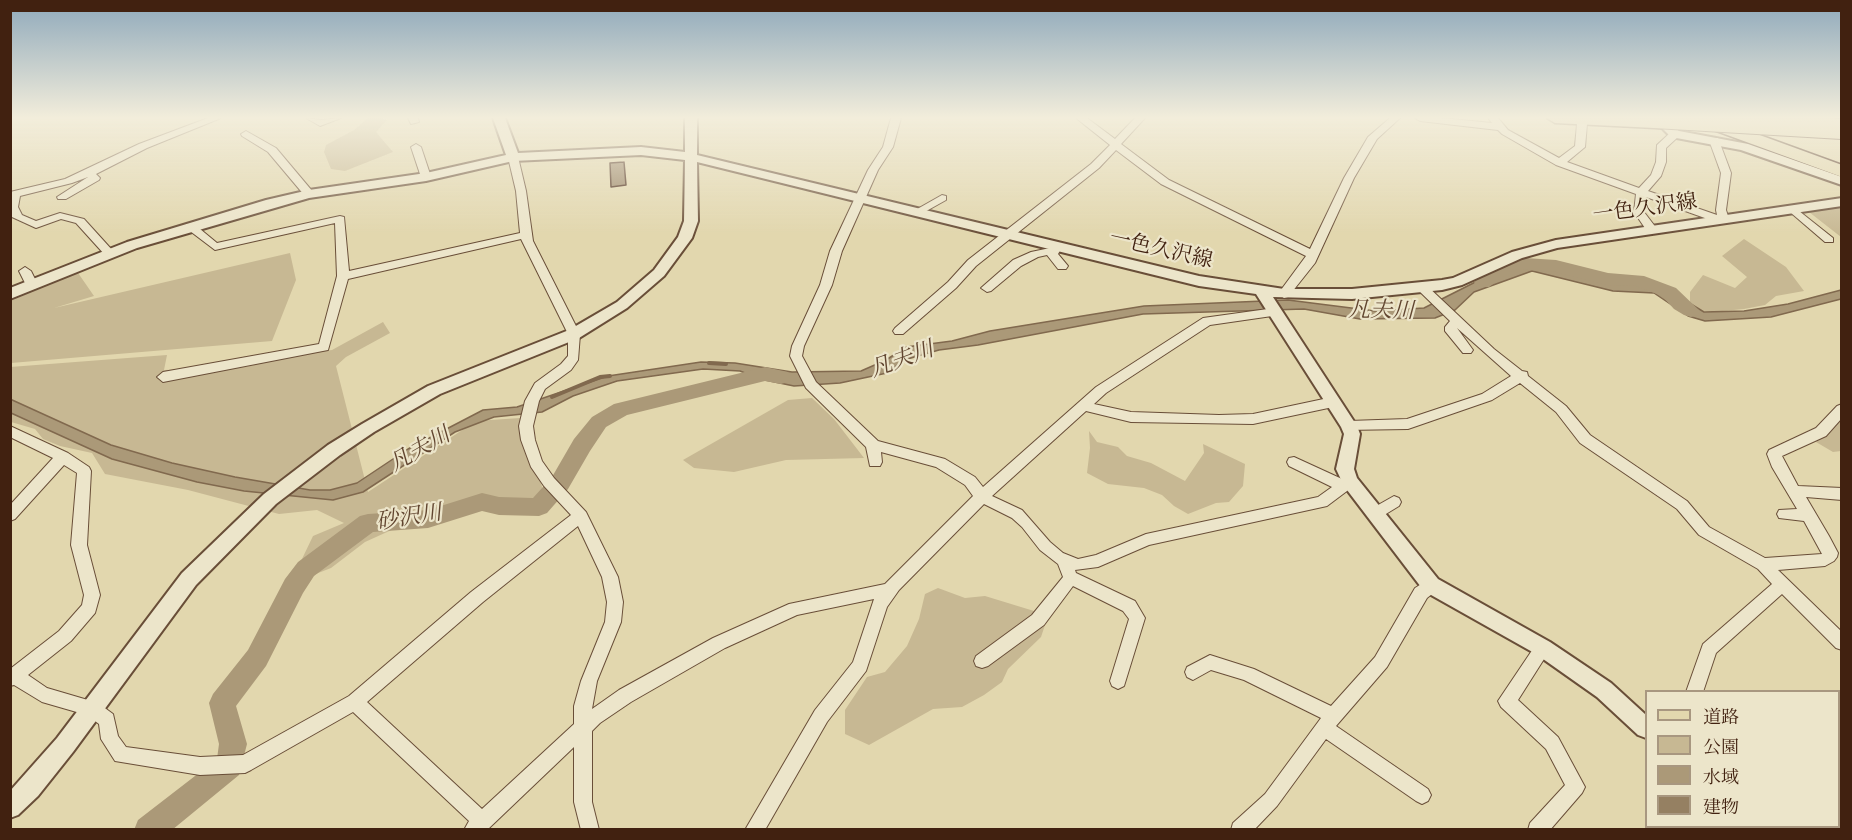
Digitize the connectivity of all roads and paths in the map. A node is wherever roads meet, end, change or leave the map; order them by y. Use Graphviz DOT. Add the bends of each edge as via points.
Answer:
graph roads {
  1 [pos="121,157"];
  2 [pos="278,157"];
  3 [pos="419,157"];
  4 [pos="513,157"];
  5 [pos="692,157"];
  6 [pos="881,157"];
  7 [pos="1103,157"];
  8 [pos="1134,157"];
  9 [pos="1361,157"];
  10 [pos="1550,157"];
  11 [pos="1567,157"];
  12 [pos="1661,157"];
  13 [pos="1720,157"];
  14 [pos="1779,157"];
  15 [pos="1803,157"];
  16 [pos="1818,157"];
  17 [pos="1560,163"];
  18 [pos="1842,165"];
  19 [pos="1842,172"];
  20 [pos="89,173"];
  21 [pos="426,177"];
  22 [pos="1842,181"];
  23 [pos="1642,191"];
  24 [pos="309,194"];
  25 [pos="13,195"];
  26 [pos="62,197"];
  27 [pos="942,198"];
  28 [pos="859,199"];
  29 [pos="1842,202"];
  30 [pos="1794,210"];
  31 [pos="916,212"];
  32 [pos="14,219"];
  33 [pos="1722,219"];
  34 [pos="190,226"];
  35 [pos="1652,230"];
  36 [pos="526,235"];
  37 [pos="1008,235"];
  38 [pos="1829,240"];
  39 [pos="1054,249"];
  40 [pos="109,253"];
  41 [pos="1313,255"];
  42 [pos="1062,266"];
  43 [pos="25,271"];
  44 [pos="343,276"];
  45 [pos="32,285"];
  46 [pos="1421,287"];
  47 [pos="987,288"];
  48 [pos="10,294"];
  49 [pos="1284,294"];
  50 [pos="1268,301"];
  51 [pos="1455,319"];
  52 [pos="899,331"];
  53 [pos="574,334"];
  54 [pos="1467,350"];
  55 [pos="1522,375"];
  56 [pos="163,377"];
  57 [pos="1333,402"];
  58 [pos="1084,406"];
  59 [pos="1842,409"];
  60 [pos="1348,426"];
  61 [pos="10,431"];
  62 [pos="873,445"];
  63 [pos="63,457"];
  64 [pos="875,462"];
  65 [pos="1294,462"];
  66 [pos="1347,483"];
  67 [pos="1794,491"];
  68 [pos="1842,494"];
  69 [pos="982,497"];
  70 [pos="1395,502"];
  71 [pos="1376,513"];
  72 [pos="1784,514"];
  73 [pos="10,515"];
  74 [pos="1808,515"];
  75 [pos="581,516"];
  76 [pos="1834,547"];
  77 [pos="1066,562"];
  78 [pos="1763,565"];
  79 [pos="1071,578"];
  80 [pos="1783,584"];
  81 [pos="1431,585"];
  82 [pos="888,590"];
  83 [pos="1842,643"];
  84 [pos="1543,648"];
  85 [pos="982,661"];
  86 [pos="1193,672"];
  87 [pos="13,678"];
  88 [pos="1118,681"];
  89 [pos="1695,690"];
  90 [pos="355,702"];
  91 [pos="92,710"];
  92 [pos="1329,722"];
  93 [pos="1645,726"];
  94 [pos="583,728"];
  95 [pos="1422,795"];
  96 [pos="10,807"];
  97 [pos="477,825"];
  98 [pos="590,830"];
  99 [pos="754,830"];
  100 [pos="1240,830"];
  101 [pos="1537,830"];
  1 -- 20 [label="street"];
  2 -- 24 [label="street"];
  3 -- 21 [label="street"];
  4 -- 21 [label="street, 一色久沢線"];
  4 -- 36 [label="street"];
  5 -- 28 [label="street, 一色久沢線"];
  5 -- 53 [label="street" via="691,221 684,238 644,288"];
  6 -- 28 [label="street"];
  7 -- 37 [label="street"];
  8 -- 41 [label="street" via="1165,182"];
  9 -- 41 [label="street"];
  10 -- 17 [label="street"];
  11 -- 17 [label="street"];
  12 -- 23 [label="street" via="1656,176"];
  13 -- 33 [label="street" via="1726,173"];
  14 -- 22 [label="street"];
  15 -- 19 [label="highway"];
  16 -- 18 [label="highway"];
  17 -- 23 [label="street"];
  20 -- 25 [label="street"];
  20 -- 26 [label="street" via="94,178"];
  21 -- 24 [label="street, 一色久沢線"];
  23 -- 33 [label="street"];
  23 -- 35 [label="street" via="1639,212"];
  24 -- 34 [label="street, 一色久沢線"];
  25 -- 32 [label="street"];
  27 -- 31 [label="street"];
  28 -- 31 [label="street, 一色久沢線"];
  28 -- 62 [label="street" via="796,356 811,385"];
  29 -- 30 [label="street, 一色久沢線"];
  30 -- 33 [label="street, 一色久沢線"];
  30 -- 38 [label="street"];
  31 -- 37 [label="street, 一色久沢線"];
  32 -- 40 [label="street" via="36,225 60,216 80,221"];
  33 -- 35 [label="street, 一色久沢線"];
  34 -- 40 [label="street, 一色久沢線"];
  34 -- 44 [label="street" via="215,248 340,219"];
  35 -- 46 [label="street, 一色久沢線" via="1540,247 1457,282"];
  36 -- 44 [label="street"];
  36 -- 53 [label="street"];
  37 -- 39 [label="street, 一色久沢線"];
  37 -- 52 [label="street"];
  39 -- 42 [label="street" via="1052,254"];
  39 -- 47 [label="street" via="1017,263"];
  39 -- 50 [label="street, 一色久沢線" via="1199,281"];
  40 -- 45 [label="street, 一色久沢線"];
  41 -- 49 [label="street"];
  43 -- 45 [label="street"];
  44 -- 56 [label="street" via="324,347"];
  45 -- 48 [label="street, 一色久沢線"];
  46 -- 49 [label="street, 一色久沢線" via="1352,294"];
  46 -- 51 [label="street"];
  49 -- 50 [label="street, 一色久沢線"];
  50 -- 57 [label="street"];
  50 -- 58 [label="street" via="1207,321 1101,390"];
  51 -- 54 [label="street" via="1451,331"];
  51 -- 55 [label="street"];
  53 -- 75 [label="street" via="574,357 540,386 530,408 528,440 536,463 549,482"];
  53 -- 91 [label="street" via="434,390 368,428 294,480 189,579"];
  55 -- 60 [label="street" via="1487,397 1408,424"];
  55 -- 78 [label="street" via="1561,409 1585,439 1682,505 1704,531"];
  57 -- 58 [label="street" via="1253,419 1219,420 1131,417"];
  57 -- 60 [label="street"];
  58 -- 69 [label="street"];
  59 -- 67 [label="street" via="1821,432 1774,454"];
  60 -- 66 [label="street" via="1352,435 1345,469"];
  61 -- 63 [label="street"];
  62 -- 64 [label="street"];
  62 -- 69 [label="street" via="940,463 970,481"];
  63 -- 73 [label="street"];
  63 -- 87 [label="street" via="84,471 79,544 92,595 89,608 65,636"];
  65 -- 66 [label="street"];
  66 -- 71 [label="street"];
  66 -- 77 [label="street" via="1322,502 1146,540 1098,561 1078,565"];
  67 -- 68 [label="street"];
  67 -- 74 [label="street"];
  69 -- 77 [label="street" via="1017,514 1045,546"];
  69 -- 82 [label="street"];
  70 -- 71 [label="street"];
  71 -- 81 [label="street"];
  72 -- 74 [label="street"];
  74 -- 76 [label="street"];
  75 -- 90 [label="street" via="477,597"];
  75 -- 94 [label="street" via="610,577 615,602 613,622 583,706"];
  76 -- 78 [label="street" via="1826,560"];
  77 -- 79 [label="street"];
  78 -- 80 [label="street"];
  79 -- 85 [label="street" via="1038,620"];
  79 -- 88 [label="street" via="1129,606 1137,618"];
  80 -- 83 [label="street"];
  80 -- 89 [label="street" via="1709,649"];
  81 -- 84 [label="street"];
  81 -- 92 [label="street" via="1421,593 1381,662"];
  82 -- 94 [label="street" via="795,609 764,621 625,696"];
  82 -- 99 [label="street" via="860,666 820,716"];
  84 -- 93 [label="street" via="1604,690"];
  84 -- 101 [label="street" via="1507,701 1552,743 1576,787"];
  86 -- 92 [label="street" via="1210,662 1248,674"];
  87 -- 91 [label="street" via="42,694"];
  90 -- 91 [label="street" via="245,764 215,767 121,754 110,739 107,720"];
  90 -- 97 [label="street"];
  91 -- 96 [label="street" via="30,788"];
  92 -- 95 [label="street"];
  92 -- 100 [label="street" via="1271,800"];
  94 -- 97 [label="street"];
  94 -- 98 [label="street" via="583,802"];
}
